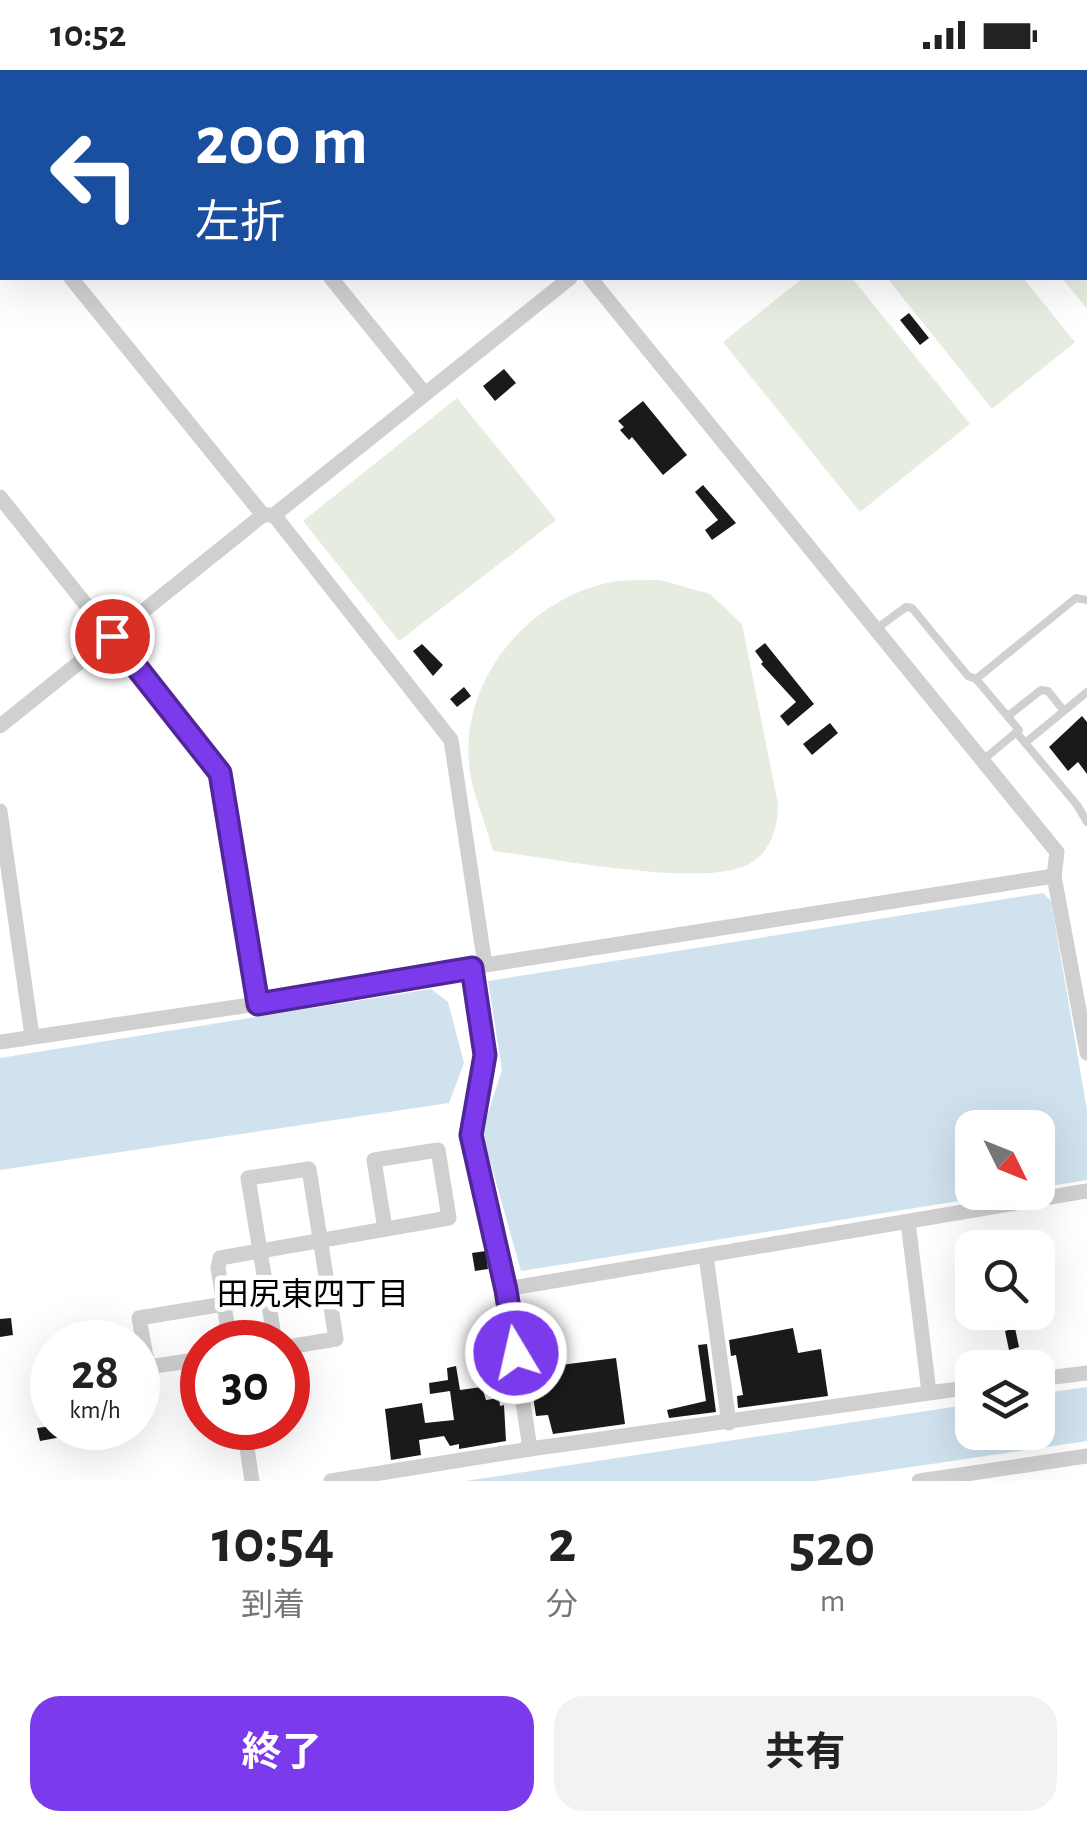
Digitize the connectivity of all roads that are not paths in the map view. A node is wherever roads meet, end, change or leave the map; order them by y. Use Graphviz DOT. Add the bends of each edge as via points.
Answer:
graph roads {
  1 [pos="73,280"];
  2 [pos="333,280"];
  3 [pos="568,280"];
  4 [pos="592,280"];
  5 [pos="425,394"];
  6 [pos="0,496"];
  7 [pos="268,515"];
  8 [pos="1087,600"];
  9 [pos="876,629"];
  10 [pos="112,636"];
  11 [pos="976,678"];
  12 [pos="1087,692"];
  13 [pos="1064,711"];
  14 [pos="1008,716"];
  15 [pos="0,726"];
  16 [pos="1016,732"];
  17 [pos="1025,742"];
  18 [pos="983,760"];
  19 [pos="1082,805"];
  20 [pos="0,811"];
  21 [pos="1087,822"];
  22 [pos="1054,876"];
  23 [pos="478,966"];
  24 [pos="258,1004"];
  25 [pos="32,1036"];
  26 [pos="0,1042"];
  27 [pos="1087,1052"];
  28 [pos="1087,1191"];
  29 [pos="908,1222"];
  30 [pos="385,1230"];
  31 [pos="320,1241"];
  32 [pos="259,1252"];
  33 [pos="706,1256"];
  34 [pos="506,1290"];
  35 [pos="224,1304"];
  36 [pos="227,1320"];
  37 [pos="271,1320"];
  38 [pos="310,1343"];
  39 [pos="180,1362"];
  40 [pos="1087,1373"];
  41 [pos="1055,1377"];
  42 [pos="955,1389"];
  43 [pos="929,1392"];
  44 [pos="729,1424"];
  45 [pos="530,1449"];
  46 [pos="247,1450"];
  47 [pos="1087,1456"];
  48 [pos="252,1481"];
  49 [pos="330,1481"];
  50 [pos="920,1481"];
  1 -- 7 [label="street"];
  2 -- 5 [label="street"];
  3 -- 5 [label="street"];
  4 -- 9 [label="street"];
  5 -- 7 [label="street"];
  6 -- 10 [label="street"];
  7 -- 10 [label="street"];
  7 -- 23 [label="street" via="451,740"];
  8 -- 11 [label="lane" via="1076,598"];
  9 -- 11 [label="lane" via="912,608"];
  9 -- 18 [label="street"];
  10 -- 15 [label="street"];
  10 -- 24 [label="street" via="220,773"];
  11 -- 14 [label="lane"];
  12 -- 13 [label="lane"];
  13 -- 14 [label="lane" via="1040,690"];
  13 -- 17 [label="lane"];
  14 -- 16 [label="lane"];
  16 -- 17 [label="lane"];
  16 -- 18 [label="lane"];
  17 -- 19 [label="lane"];
  18 -- 22 [label="street" via="1057,852"];
  19 -- 21 [label="lane"];
  20 -- 25 [label="street"];
  22 -- 23 [label="street"];
  22 -- 27 [label="street"];
  23 -- 24 [label="street"];
  23 -- 34 [label="street" via="485,1055 471,1135"];
  24 -- 25 [label="street"];
  25 -- 26 [label="street"];
  28 -- 29 [label="street"];
  29 -- 33 [label="street"];
  29 -- 43 [label="street"];
  30 -- 30 [label="street" via="374,1160 438,1150 449,1218"];
  30 -- 31 [label="street"];
  31 -- 32 [label="street"];
  31 -- 32 [label="street" via="309,1169 248,1178"];
  31 -- 38 [label="street" via="336,1339"];
  32 -- 35 [label="street" via="220,1258"];
  32 -- 37 [label="street"];
  33 -- 34 [label="street"];
  33 -- 44 [label="street"];
  34 -- 45 [label="street"];
  35 -- 36 [label="street"];
  35 -- 39 [label="street" via="139,1318 148,1367"];
  40 -- 41 [label="street"];
  42 -- 43 [label="street"];
  43 -- 44 [label="street"];
  44 -- 45 [label="street"];
  45 -- 49 [label="street"];
  46 -- 48 [label="street"];
  47 -- 50 [label="street"];
}
